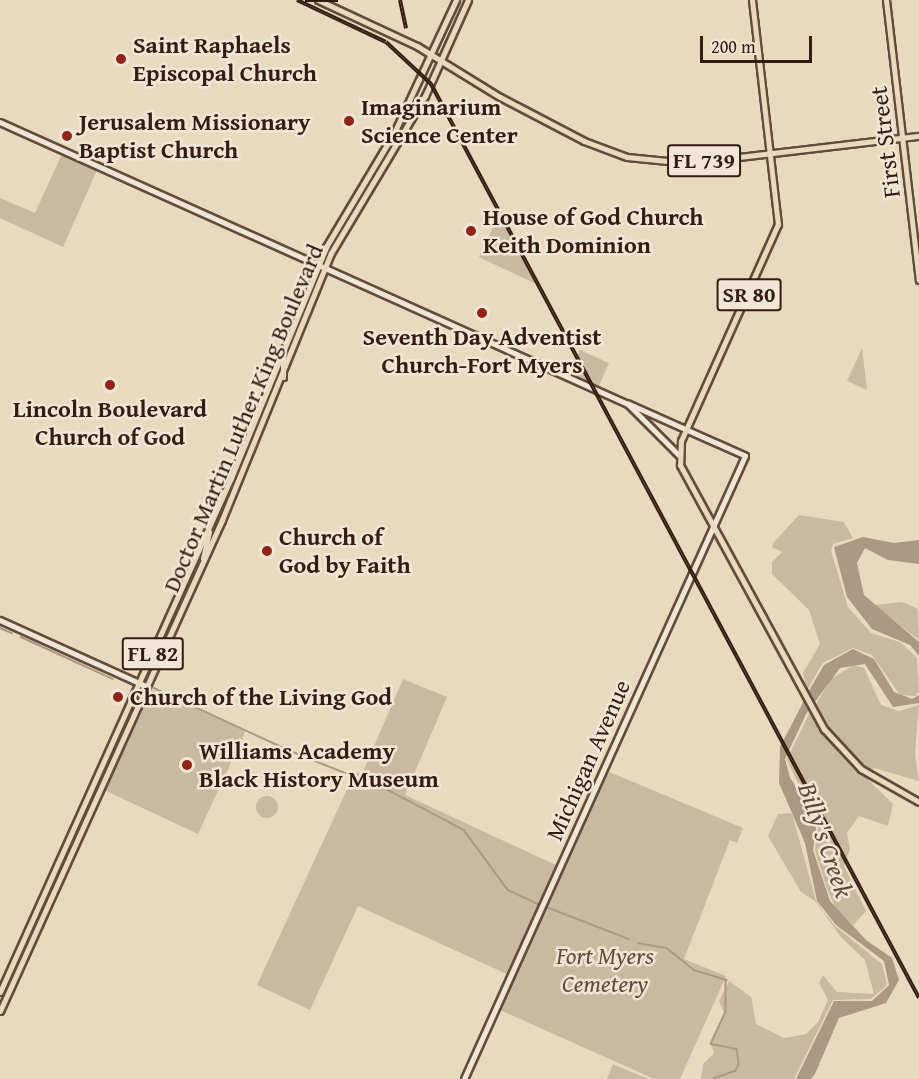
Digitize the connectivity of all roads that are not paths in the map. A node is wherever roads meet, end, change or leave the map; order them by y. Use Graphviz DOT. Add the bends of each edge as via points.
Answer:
graph roads {
  1 [pos="318,0"];
  2 [pos="456,0"];
  3 [pos="468,0"];
  4 [pos="752,0"];
  5 [pos="886,0"];
  6 [pos="431,56"];
  7 [pos="441,62"];
  8 [pos="0,122"];
  9 [pos="919,136"];
  10 [pos="903,138"];
  11 [pos="771,153"];
  12 [pos="317,266"];
  13 [pos="324,269"];
  14 [pos="919,280"];
  15 [pos="283,357"];
  16 [pos="283,377"];
  17 [pos="273,382"];
  18 [pos="628,404"];
  19 [pos="269,409"];
  20 [pos="686,430"];
  21 [pos="679,455"];
  22 [pos="209,528"];
  23 [pos="713,528"];
  24 [pos="204,560"];
  25 [pos="176,603"];
  26 [pos="180,613"];
  27 [pos="0,620"];
  28 [pos="140,683"];
  29 [pos="146,686"];
  30 [pos="95,781"];
  31 [pos="99,791"];
  32 [pos="919,802"];
  33 [pos="2,995"];
  34 [pos="1,1009"];
  35 [pos="464,1079"];
  1 -- 6 [label="main road, FL 739"];
  2 -- 6 [label="main road, FL 82"];
  3 -- 7 [label="main road, Doctor Martin Luther King Boulevard / FL 82"];
  4 -- 11 [label="main road, SR 80"];
  5 -- 10 [label="main road, First Street"];
  6 -- 7 [label="main road, FL 739"];
  6 -- 12 [label="main road, Doctor Martin Luther King Boulevard / FL 82" via="394,134 353,196"];
  7 -- 11 [label="main road, FL 739" via="584,141 637,159 688,163"];
  7 -- 13 [label="main road, Doctor Martin Luther King Boulevard / FL 82" via="415,114 346,222"];
  8 -- 12 [label="street"];
  9 -- 10 [label="main road"];
  10 -- 11 [label="main road"];
  10 -- 14 [label="main road, First Street"];
  11 -- 20 [label="main road, SR 80" via="777,231"];
  12 -- 13 [label="street"];
  12 -- 15 [label="main road, Doctor Martin Luther King Boulevard / FL 82"];
  13 -- 16 [label="main road, Doctor Martin Luther King Boulevard / FL 82"];
  13 -- 18 [label="street"];
  15 -- 16 [label="main road"];
  15 -- 17 [label="main road, Doctor Martin Luther King Boulevard / FL 82"];
  16 -- 19 [label="main road, Doctor Martin Luther King Boulevard / FL 82"];
  17 -- 19 [label="main road"];
  17 -- 22 [label="main road, Doctor Martin Luther King Boulevard / FL 82"];
  18 -- 20 [label="street"];
  18 -- 21 [label="street"];
  19 -- 24 [label="main road, Doctor Martin Luther King Boulevard / FL 82"];
  20 -- 21 [label="main road, SR 80"];
  20 -- 23 [label="street, Michigan Avenue" via="745,456"];
  21 -- 23 [label="main road"];
  22 -- 24 [label="main road"];
  22 -- 25 [label="main road, Doctor Martin Luther King Boulevard / FL 82"];
  23 -- 32 [label="main road" via="814,712 854,764"];
  23 -- 35 [label="street, Michigan Avenue"];
  24 -- 26 [label="main road, Doctor Martin Luther King Boulevard / FL 82"];
  25 -- 26 [label="main road"];
  25 -- 28 [label="main road, Doctor Martin Luther King Boulevard / FL 82"];
  26 -- 29 [label="main road, Doctor Martin Luther King Boulevard / FL 82"];
  27 -- 28 [label="street"];
  28 -- 29 [label="street"];
  28 -- 30 [label="main road, Doctor Martin Luther King Boulevard / FL 82"];
  29 -- 31 [label="main road, Doctor Martin Luther King Boulevard / FL 82"];
  30 -- 31 [label="main road"];
  30 -- 33 [label="main road, Doctor Martin Luther King Boulevard / FL 82"];
  31 -- 33 [label="main road, Doctor Martin Luther King Boulevard / FL 82"];
  33 -- 34 [label="main road"];
}
